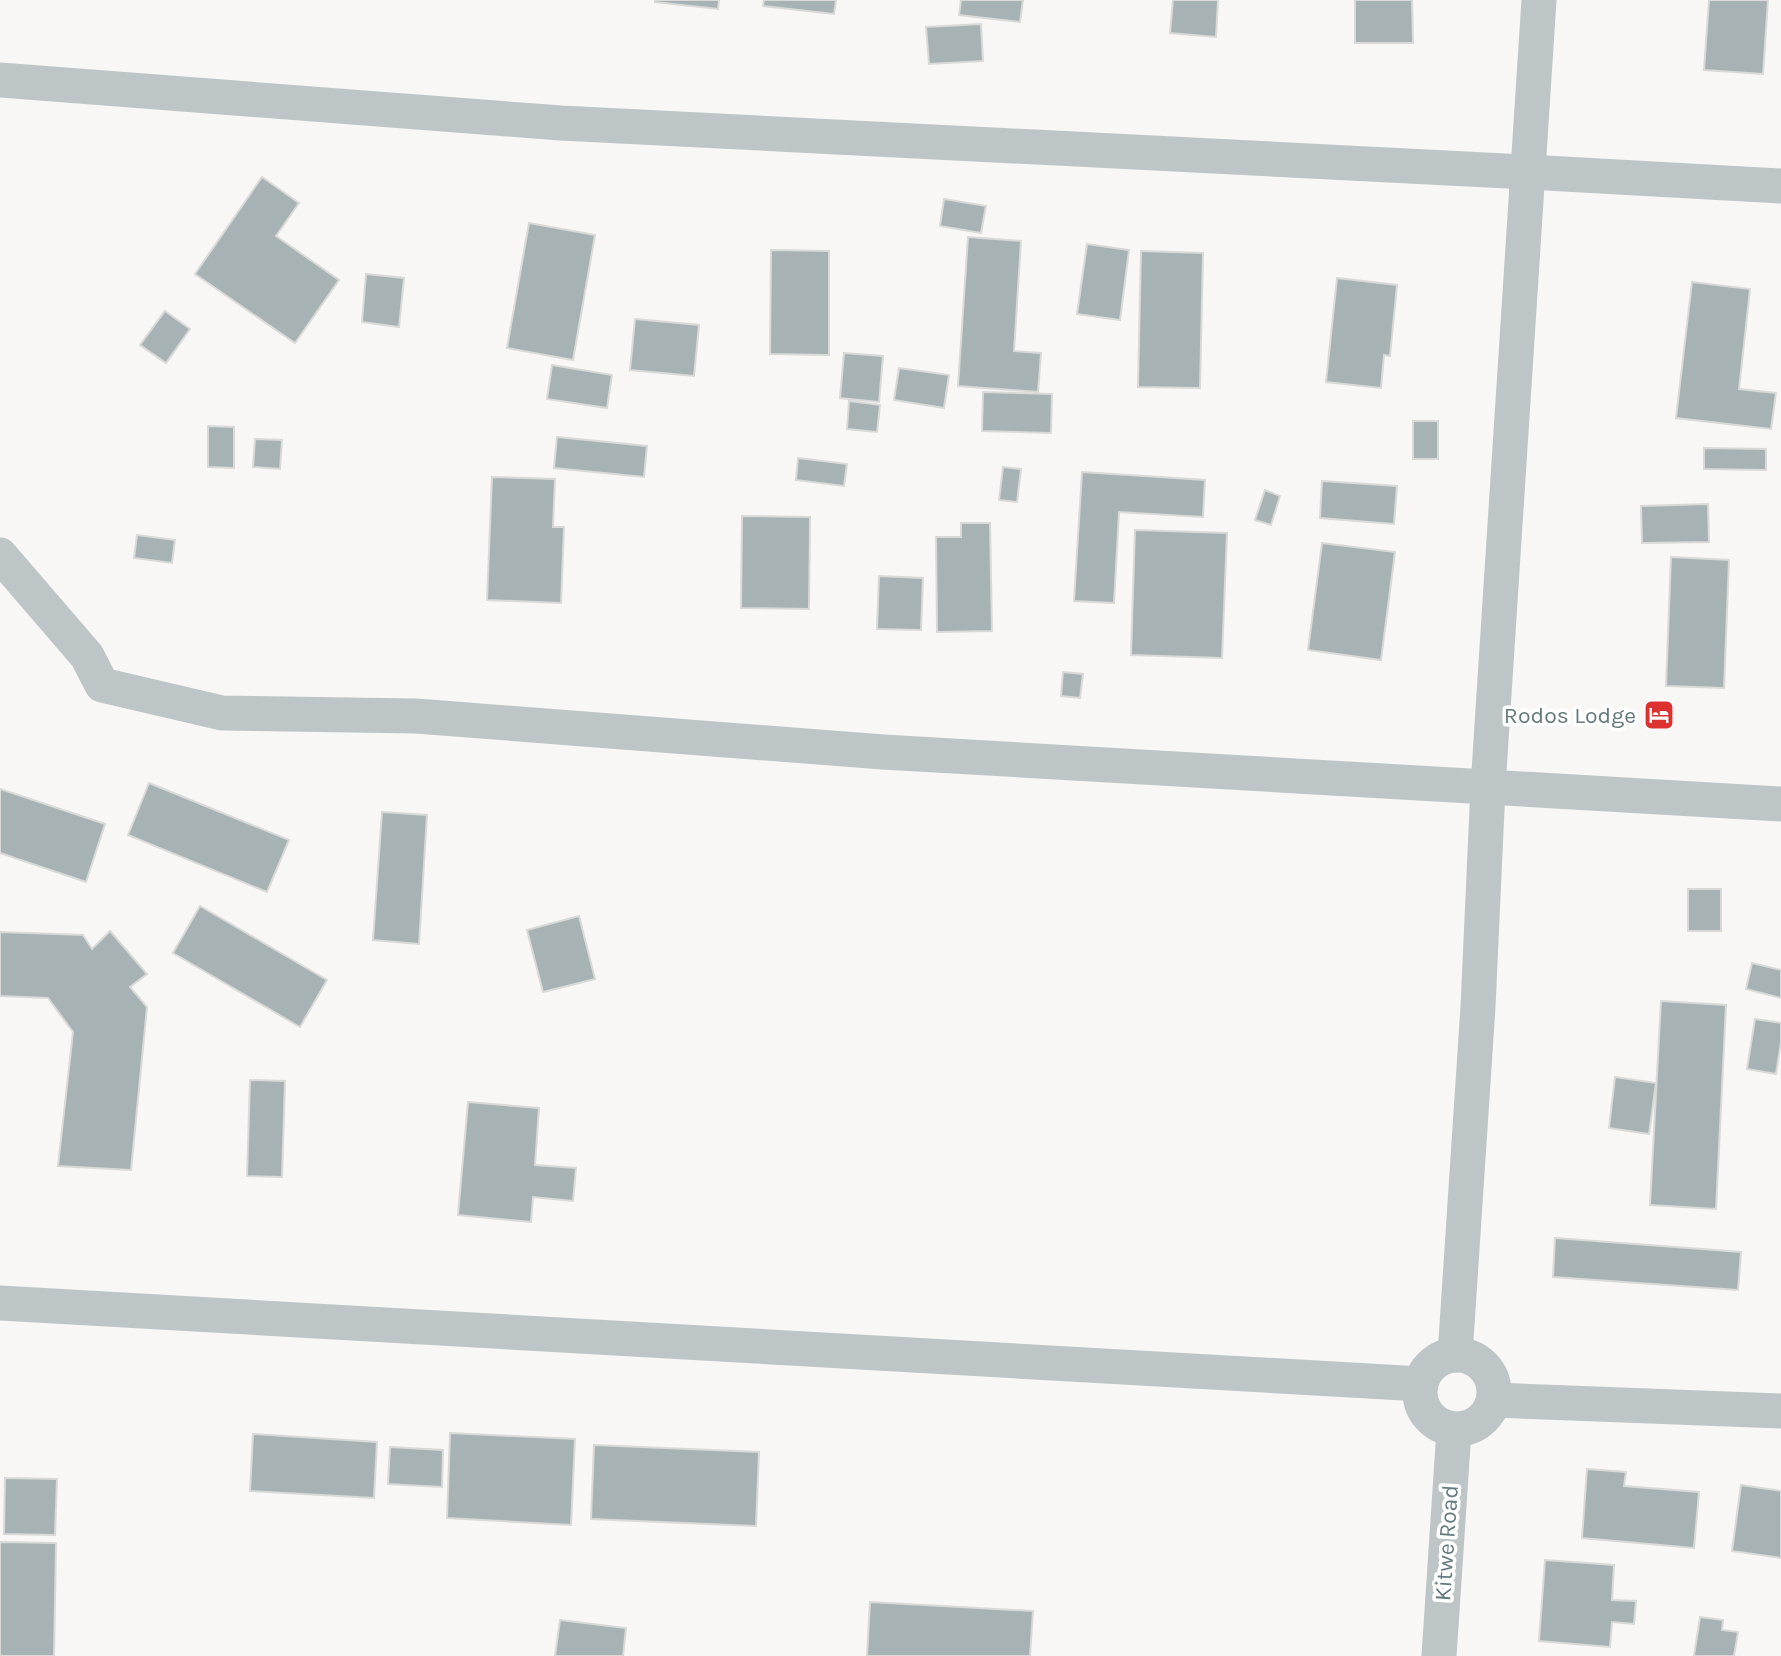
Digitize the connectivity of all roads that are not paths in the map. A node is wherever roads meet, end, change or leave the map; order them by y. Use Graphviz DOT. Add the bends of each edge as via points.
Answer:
graph roads {
  1 [pos="1539,0"];
  2 [pos="0,80"];
  3 [pos="1528,172"];
  4 [pos="1781,186"];
  5 [pos="0,555"];
  6 [pos="1488,787"];
  7 [pos="1781,804"];
  8 [pos="0,1303"];
  9 [pos="1455,1355"];
  10 [pos="1421,1384"];
  11 [pos="1494,1400"];
  12 [pos="1781,1411"];
  13 [pos="1454,1430"];
  14 [pos="1439,1656"];
  1 -- 3 [label="street"];
  2 -- 3 [label="street" via="561,123"];
  3 -- 4 [label="street"];
  3 -- 6 [label="street"];
  5 -- 6 [label="street" via="87,656 102,685 222,713 416,716 883,752"];
  6 -- 7 [label="street"];
  6 -- 9 [label="street"];
  8 -- 10 [label="street"];
  9 -- 10 [label="street" via="1439,1359 1427,1369"];
  9 -- 11 [label="street" via="1480,1363 1489,1373"];
  10 -- 13 [label="street" via="1423,1409 1441,1426"];
  11 -- 12 [label="street"];
  11 -- 13 [label="street" via="1480,1422"];
  13 -- 14 [label="street, Kitwe Road"];
}
